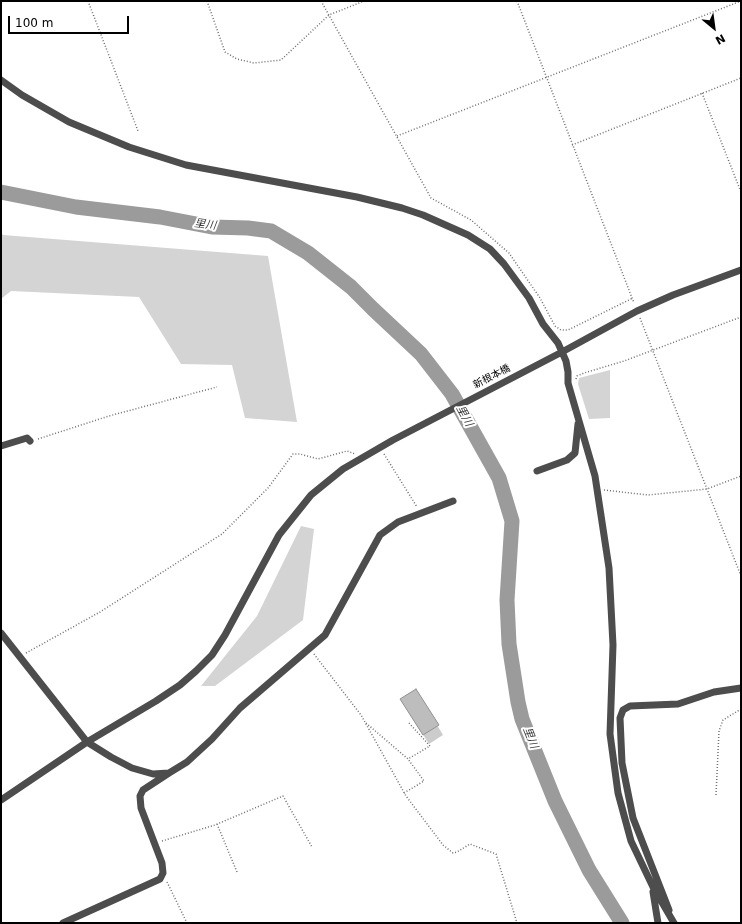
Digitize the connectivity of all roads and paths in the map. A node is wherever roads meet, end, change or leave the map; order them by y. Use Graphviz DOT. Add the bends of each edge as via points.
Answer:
graph roads {
  1 [pos="88,1"];
  2 [pos="207,1"];
  3 [pos="321,1"];
  4 [pos="364,1"];
  5 [pos="517,1"];
  6 [pos="741,1"];
  7 [pos="329,15"];
  8 [pos="547,78"];
  9 [pos="741,78"];
  10 [pos="1,80"];
  11 [pos="702,93"];
  12 [pos="138,131"];
  13 [pos="397,136"];
  14 [pos="572,145"];
  15 [pos="741,192"];
  16 [pos="741,270"];
  17 [pos="633,298"];
  18 [pos="638,311"];
  19 [pos="741,317"];
  20 [pos="653,351"];
  21 [pos="560,353"];
  22 [pos="574,382"];
  23 [pos="217,387"];
  24 [pos="579,421"];
  25 [pos="30,441"];
  26 [pos="1,446"];
  27 [pos="380,447"];
  28 [pos="360,452"];
  29 [pos="537,472"];
  30 [pos="595,476"];
  31 [pos="741,476"];
  32 [pos="707,489"];
  33 [pos="453,501"];
  34 [pos="421,513"];
  35 [pos="741,576"];
  36 [pos="1,633"];
  37 [pos="309,648"];
  38 [pos="19,657"];
  39 [pos="741,688"];
  40 [pos="741,709"];
  41 [pos="620,718"];
  42 [pos="365,722"];
  43 [pos="408,723"];
  44 [pos="87,742"];
  45 [pos="611,749"];
  46 [pos="408,759"];
  47 [pos="169,773"];
  48 [pos="404,793"];
  49 [pos="716,795"];
  50 [pos="1,800"];
  51 [pos="217,824"];
  52 [pos="155,843"];
  53 [pos="312,847"];
  54 [pos="237,872"];
  55 [pos="162,873"];
  56 [pos="653,887"];
  57 [pos="673,921"];
  58 [pos="63,923"];
  59 [pos="187,923"];
  60 [pos="518,923"];
  61 [pos="657,923"];
  1 -- 12 [label="path"];
  2 -- 7 [label="path" via="225,52 237,60 254,63 282,60"];
  3 -- 7 [label="path"];
  4 -- 7 [label="path"];
  5 -- 8 [label="path"];
  6 -- 8 [label="path"];
  7 -- 13 [label="path"];
  8 -- 13 [label="path"];
  8 -- 14 [label="path"];
  9 -- 11 [label="path"];
  10 -- 21 [label="street" via="69,122 164,160 385,204 423,215 468,235 490,249 504,264 530,298 543,324 558,343"];
  11 -- 14 [label="path"];
  11 -- 15 [label="path"];
  13 -- 17 [label="path" via="432,198 471,220 509,254 540,298 555,326 561,330 568,330"];
  14 -- 17 [label="path"];
  16 -- 18 [label="street, 新根本橋"];
  17 -- 18 [label="path"];
  18 -- 20 [label="path"];
  18 -- 21 [label="street, 新根本橋"];
  19 -- 20 [label="path"];
  20 -- 22 [label="path" via="584,373 577,376"];
  20 -- 32 [label="path"];
  21 -- 24 [label="street" via="568,372 568,384"];
  21 -- 27 [label="street, 新根本橋"];
  23 -- 25 [label="path" via="109,416"];
  24 -- 29 [label="street" via="575,453 567,460"];
  24 -- 30 [label="street"];
  25 -- 26 [label="street" via="27,438"];
  27 -- 34 [label="path"];
  27 -- 44 [label="street, 新根本橋" via="326,482 295,513 279,534 212,655 180,685"];
  28 -- 38 [label="path" via="354,454 347,451 318,459 293,454 268,488 222,534 100,612"];
  30 -- 32 [label="path" via="605,491 648,496"];
  30 -- 45 [label="street" via="612,607"];
  31 -- 32 [label="path"];
  32 -- 35 [label="path"];
  33 -- 34 [label="street"];
  34 -- 37 [label="street" via="398,522 380,535 325,635"];
  36 -- 38 [label="street"];
  37 -- 42 [label="path"];
  37 -- 47 [label="street" via="240,708 212,740 187,762"];
  38 -- 44 [label="street"];
  39 -- 41 [label="street" via="714,692 678,704 630,706 623,710"];
  40 -- 49 [label="path" via="723,720 719,731"];
  41 -- 45 [label="street"];
  41 -- 57 [label="street" via="622,763 633,818"];
  42 -- 46 [label="path"];
  42 -- 48 [label="path"];
  43 -- 46 [label="path" via="430,746"];
  44 -- 47 [label="street" via="132,768 153,774"];
  44 -- 50 [label="street, 新根本橋"];
  45 -- 56 [label="street" via="625,820"];
  46 -- 48 [label="path" via="424,781"];
  47 -- 52 [label="street" via="143,790 140,796 141,808"];
  48 -- 60 [label="path" via="443,845 452,853 470,844 496,854"];
  51 -- 52 [label="path"];
  51 -- 53 [label="path" via="283,796"];
  51 -- 54 [label="path"];
  52 -- 55 [label="street" via="162,863"];
  55 -- 58 [label="street" via="160,879"];
  55 -- 59 [label="path"];
  56 -- 57 [label="street"];
  56 -- 61 [label="street"];
}
